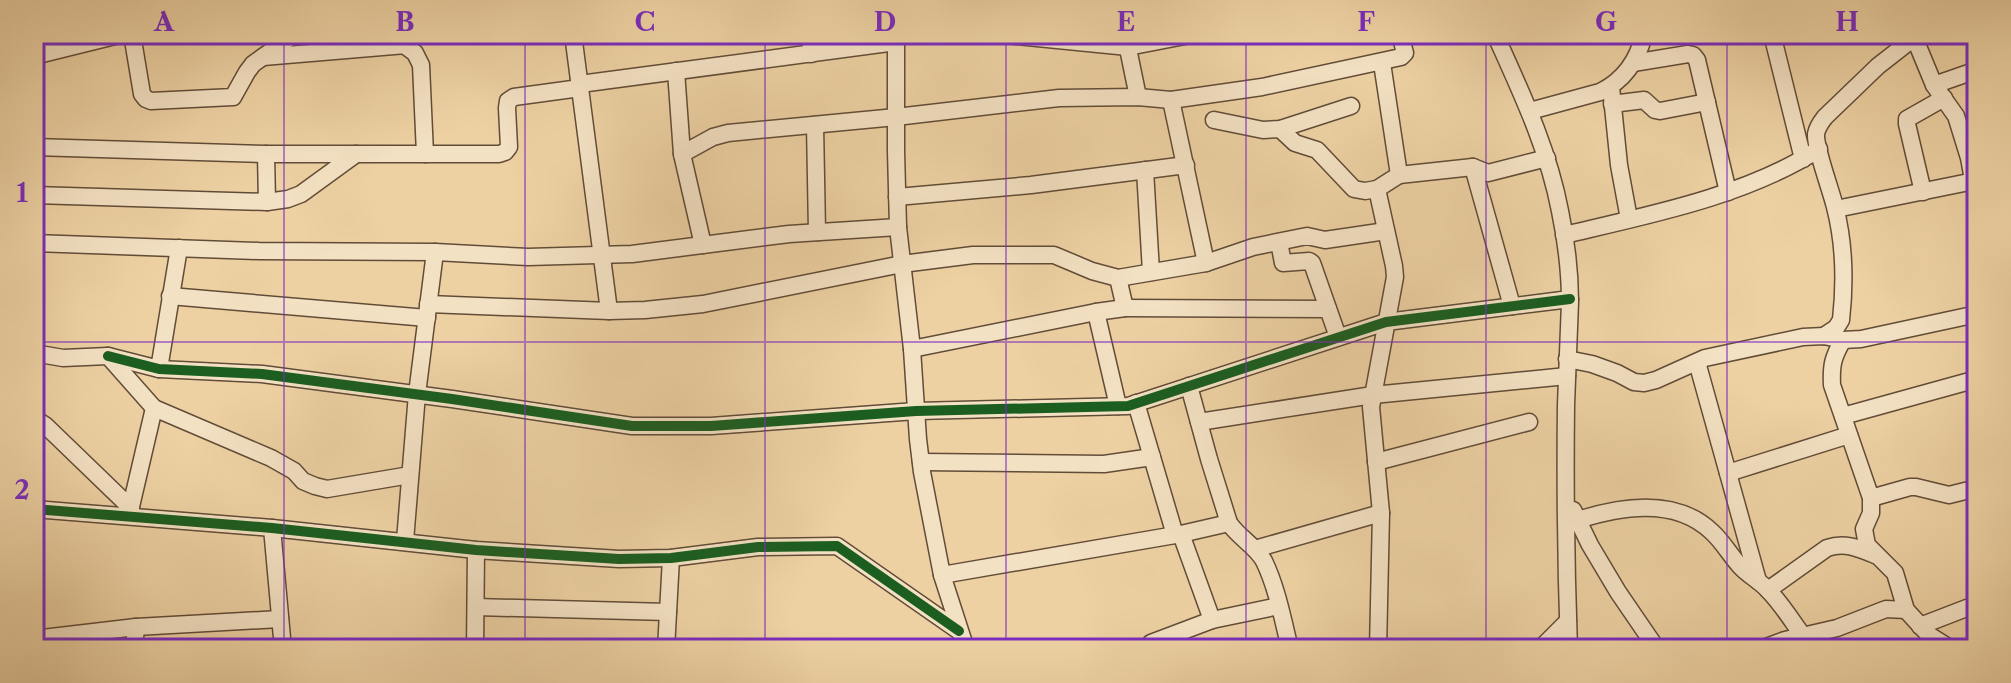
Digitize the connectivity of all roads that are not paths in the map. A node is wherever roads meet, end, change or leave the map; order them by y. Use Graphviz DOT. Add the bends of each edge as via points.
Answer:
graph roads {
  1 [pos="123,34"];
  2 [pos="132,34"];
  3 [pos="295,34"];
  4 [pos="389,34"];
  5 [pos="573,34"];
  6 [pos="811,34"];
  7 [pos="997,34"];
  8 [pos="1195,34"];
  9 [pos="1400,34"];
  10 [pos="1495,34"];
  11 [pos="1644,34"];
  12 [pos="1772,34"];
  13 [pos="1917,36"];
  14 [pos="88,38"];
  15 [pos="896,38"];
  16 [pos="1127,40"];
  17 [pos="406,45"];
  18 [pos="811,54"];
  19 [pos="34,56"];
  20 [pos="262,57"];
  21 [pos="1382,63"];
  22 [pos="1633,63"];
  23 [pos="1977,70"];
  24 [pos="676,71"];
  25 [pos="580,86"];
  26 [pos="1939,92"];
  27 [pos="1612,95"];
  28 [pos="1138,97"];
  29 [pos="1171,100"];
  30 [pos="1707,102"];
  31 [pos="1351,106"];
  32 [pos="1530,111"];
  33 [pos="896,117"];
  34 [pos="1214,120"];
  35 [pos="815,125"];
  36 [pos="1280,129"];
  37 [pos="34,147"];
  38 [pos="1819,149"];
  39 [pos="266,154"];
  40 [pos="356,154"];
  41 [pos="425,154"];
  42 [pos="682,154"];
  43 [pos="1547,158"];
  44 [pos="1803,159"];
  45 [pos="1186,165"];
  46 [pos="1473,167"];
  47 [pos="1145,170"];
  48 [pos="1399,175"];
  49 [pos="1974,181"];
  50 [pos="1377,189"];
  51 [pos="1728,192"];
  52 [pos="1923,192"];
  53 [pos="34,195"];
  54 [pos="897,197"];
  55 [pos="1977,201"];
  56 [pos="267,202"];
  57 [pos="1836,209"];
  58 [pos="1629,219"];
  59 [pos="898,227"];
  60 [pos="1386,231"];
  61 [pos="817,232"];
  62 [pos="1564,235"];
  63 [pos="1279,242"];
  64 [pos="34,243"];
  65 [pos="703,245"];
  66 [pos="179,248"];
  67 [pos="435,252"];
  68 [pos="602,254"];
  69 [pos="1206,263"];
  70 [pos="902,264"];
  71 [pos="1151,272"];
  72 [pos="1118,278"];
  73 [pos="170,296"];
  74 [pos="1570,299"];
  75 [pos="1512,306"];
  76 [pos="1125,308"];
  77 [pos="1328,309"];
  78 [pos="427,311"];
  79 [pos="609,311"];
  80 [pos="1096,312"];
  81 [pos="1976,313"];
  82 [pos="1386,322"];
  83 [pos="1824,336"];
  84 [pos="1338,337"];
  85 [pos="1843,340"];
  86 [pos="912,349"];
  87 [pos="34,353"];
  88 [pos="108,356"];
  89 [pos="1697,362"];
  90 [pos="1567,367"];
  91 [pos="159,369"];
  92 [pos="1977,379"];
  93 [pos="1189,386"];
  94 [pos="417,394"];
  95 [pos="1373,395"];
  96 [pos="1136,403"];
  97 [pos="1118,406"];
  98 [pos="154,408"];
  99 [pos="916,411"];
  100 [pos="1843,416"];
  101 [pos="34,418"];
  102 [pos="1199,422"];
  103 [pos="1529,422"];
  104 [pos="1849,435"];
  105 [pos="1152,457"];
  106 [pos="921,462"];
  107 [pos="1376,462"];
  108 [pos="1728,473"];
  109 [pos="410,475"];
  110 [pos="1977,488"];
  111 [pos="1565,493"];
  112 [pos="1871,498"];
  113 [pos="34,509"];
  114 [pos="130,512"];
  115 [pos="1381,513"];
  116 [pos="1578,520"];
  117 [pos="1229,523"];
  118 [pos="272,528"];
  119 [pos="1178,534"];
  120 [pos="405,541"];
  121 [pos="1255,549"];
  122 [pos="476,550"];
  123 [pos="1876,555"];
  124 [pos="671,558"];
  125 [pos="942,575"];
  126 [pos="1763,585"];
  127 [pos="1977,604"];
  128 [pos="1279,606"];
  129 [pos="476,607"];
  130 [pos="1906,610"];
  131 [pos="668,612"];
  132 [pos="280,619"];
  133 [pos="1212,620"];
  134 [pos="1568,621"];
  135 [pos="1920,626"];
  136 [pos="136,627"];
  137 [pos="959,631"];
  138 [pos="34,639"];
  139 [pos="1808,643"];
  140 [pos="966,648"];
  141 [pos="134,649"];
  142 [pos="283,649"];
  143 [pos="475,649"];
  144 [pos="666,649"];
  145 [pos="943,649"];
  146 [pos="1149,649"];
  147 [pos="1290,649"];
  148 [pos="1378,649"];
  149 [pos="1540,649"];
  150 [pos="1569,649"];
  151 [pos="1657,649"];
  152 [pos="1761,649"];
  153 [pos="1951,649"];
  1 -- 14 [label="street"];
  2 -- 20 [label="street" via="142,94 151,101 233,97"];
  3 -- 20 [label="street"];
  4 -- 17 [label="street"];
  5 -- 25 [label="street"];
  6 -- 18 [label="street"];
  7 -- 16 [label="street"];
  8 -- 16 [label="street"];
  9 -- 21 [label="street" via="1404,56"];
  10 -- 32 [label="street"];
  11 -- 22 [label="street"];
  12 -- 44 [label="street"];
  13 -- 26 [label="street"];
  13 -- 38 [label="street" via="1825,117 1816,135"];
  14 -- 19 [label="street"];
  15 -- 18 [label="street"];
  15 -- 33 [label="street"];
  16 -- 28 [label="street"];
  17 -- 20 [label="street"];
  17 -- 41 [label="street" via="423,74"];
  18 -- 24 [label="street"];
  21 -- 29 [label="street"];
  21 -- 48 [label="street"];
  22 -- 27 [label="street"];
  22 -- 30 [label="street" via="1693,55"];
  23 -- 26 [label="street"];
  24 -- 25 [label="street"];
  24 -- 42 [label="street"];
  25 -- 41 [label="street" via="508,101 505,152"];
  25 -- 68 [label="street"];
  26 -- 49 [label="street" via="1956,116"];
  26 -- 52 [label="street" via="1907,119"];
  27 -- 30 [label="street" via="1644,100 1660,111"];
  27 -- 32 [label="street" via="1600,92"];
  27 -- 58 [label="street"];
  28 -- 29 [label="street"];
  28 -- 33 [label="street" via="1059,98"];
  29 -- 45 [label="street"];
  30 -- 51 [label="street"];
  31 -- 36 [label="street"];
  32 -- 43 [label="street"];
  33 -- 35 [label="street"];
  33 -- 54 [label="street"];
  34 -- 36 [label="street"];
  35 -- 42 [label="street" via="720,135"];
  35 -- 61 [label="street"];
  36 -- 50 [label="street" via="1292,141 1317,150 1354,189"];
  37 -- 39 [label="street"];
  38 -- 44 [label="street"];
  38 -- 57 [label="street"];
  39 -- 40 [label="street"];
  39 -- 56 [label="street"];
  40 -- 41 [label="street"];
  40 -- 56 [label="street" via="301,194"];
  42 -- 65 [label="street"];
  43 -- 46 [label="street" via="1488,173"];
  43 -- 62 [label="street"];
  44 -- 51 [label="street"];
  45 -- 47 [label="street"];
  45 -- 69 [label="street"];
  46 -- 48 [label="street"];
  46 -- 75 [label="street"];
  47 -- 54 [label="street"];
  47 -- 71 [label="street"];
  48 -- 50 [label="street"];
  49 -- 52 [label="street"];
  49 -- 55 [label="street"];
  50 -- 60 [label="street"];
  51 -- 58 [label="street"];
  52 -- 57 [label="street"];
  53 -- 56 [label="street"];
  54 -- 59 [label="street"];
  57 -- 83 [label="street" via="1843,308 1836,328"];
  58 -- 62 [label="street"];
  59 -- 61 [label="street"];
  59 -- 70 [label="street"];
  60 -- 63 [label="street"];
  60 -- 82 [label="street" via="1395,277"];
  61 -- 65 [label="street"];
  62 -- 74 [label="street"];
  63 -- 69 [label="street"];
  63 -- 77 [label="street" via="1283,263 1311,261"];
  64 -- 66 [label="street"];
  65 -- 68 [label="street"];
  66 -- 67 [label="street"];
  66 -- 73 [label="street"];
  67 -- 68 [label="street"];
  67 -- 78 [label="street"];
  68 -- 79 [label="street"];
  69 -- 71 [label="street"];
  70 -- 72 [label="street" via="973,255 1050,254"];
  70 -- 79 [label="street" via="703,304"];
  70 -- 86 [label="street"];
  71 -- 72 [label="street"];
  72 -- 76 [label="street"];
  73 -- 78 [label="street"];
  73 -- 91 [label="street"];
  74 -- 75 [label="street"];
  74 -- 90 [label="street"];
  75 -- 82 [label="street"];
  76 -- 77 [label="street"];
  76 -- 80 [label="street"];
  77 -- 84 [label="street"];
  78 -- 79 [label="street"];
  78 -- 94 [label="street"];
  80 -- 86 [label="street"];
  80 -- 97 [label="street"];
  81 -- 85 [label="street"];
  82 -- 84 [label="street"];
  82 -- 95 [label="street"];
  83 -- 85 [label="street"];
  83 -- 89 [label="street"];
  84 -- 93 [label="street"];
  85 -- 100 [label="street" via="1831,370"];
  86 -- 99 [label="street"];
  87 -- 88 [label="street"];
  88 -- 91 [label="street"];
  88 -- 98 [label="street"];
  89 -- 90 [label="street" via="1644,383 1592,364"];
  89 -- 108 [label="street"];
  90 -- 95 [label="street"];
  90 -- 111 [label="street"];
  91 -- 94 [label="street" via="262,374"];
  92 -- 100 [label="street"];
  93 -- 96 [label="street"];
  93 -- 102 [label="street"];
  94 -- 99 [label="street" via="632,426 711,426"];
  94 -- 109 [label="street"];
  95 -- 102 [label="street"];
  95 -- 107 [label="street"];
  96 -- 97 [label="street"];
  96 -- 105 [label="street"];
  97 -- 99 [label="street"];
  98 -- 109 [label="street" via="283,463 315,486 327,489"];
  98 -- 114 [label="street"];
  99 -- 106 [label="street"];
  100 -- 104 [label="street"];
  101 -- 114 [label="street"];
  102 -- 117 [label="street"];
  103 -- 107 [label="street"];
  104 -- 108 [label="street"];
  104 -- 112 [label="street"];
  105 -- 106 [label="street" via="1104,464"];
  105 -- 119 [label="street"];
  106 -- 125 [label="street"];
  107 -- 115 [label="street"];
  108 -- 126 [label="street"];
  109 -- 120 [label="street"];
  110 -- 112 [label="street" via="1949,495 1910,487"];
  111 -- 116 [label="street"];
  111 -- 134 [label="street"];
  112 -- 123 [label="street" via="1864,535"];
  113 -- 114 [label="street"];
  114 -- 118 [label="street"];
  115 -- 121 [label="street"];
  115 -- 148 [label="street"];
  116 -- 126 [label="street" via="1639,508 1692,517"];
  116 -- 151 [label="street"];
  117 -- 119 [label="street"];
  117 -- 121 [label="street"];
  118 -- 120 [label="street"];
  118 -- 132 [label="street"];
  119 -- 125 [label="street"];
  119 -- 133 [label="street"];
  120 -- 122 [label="street"];
  121 -- 128 [label="street"];
  122 -- 124 [label="street"];
  122 -- 129 [label="street"];
  123 -- 126 [label="street" via="1838,544"];
  123 -- 130 [label="street" via="1895,573"];
  124 -- 131 [label="street"];
  124 -- 137 [label="street" via="758,547 837,546"];
  125 -- 137 [label="street"];
  126 -- 139 [label="street"];
  127 -- 135 [label="street"];
  128 -- 133 [label="street"];
  128 -- 147 [label="street"];
  129 -- 131 [label="street"];
  129 -- 143 [label="street"];
  130 -- 135 [label="street"];
  130 -- 139 [label="street" via="1886,609"];
  131 -- 144 [label="street"];
  132 -- 136 [label="street"];
  132 -- 142 [label="street"];
  133 -- 146 [label="street" via="1151,643"];
  134 -- 149 [label="street"];
  134 -- 150 [label="street"];
  135 -- 153 [label="street"];
  136 -- 138 [label="street"];
  136 -- 141 [label="street"];
  137 -- 140 [label="street"];
  139 -- 152 [label="street" via="1785,640"];
  140 -- 145 [label="street"];
}
